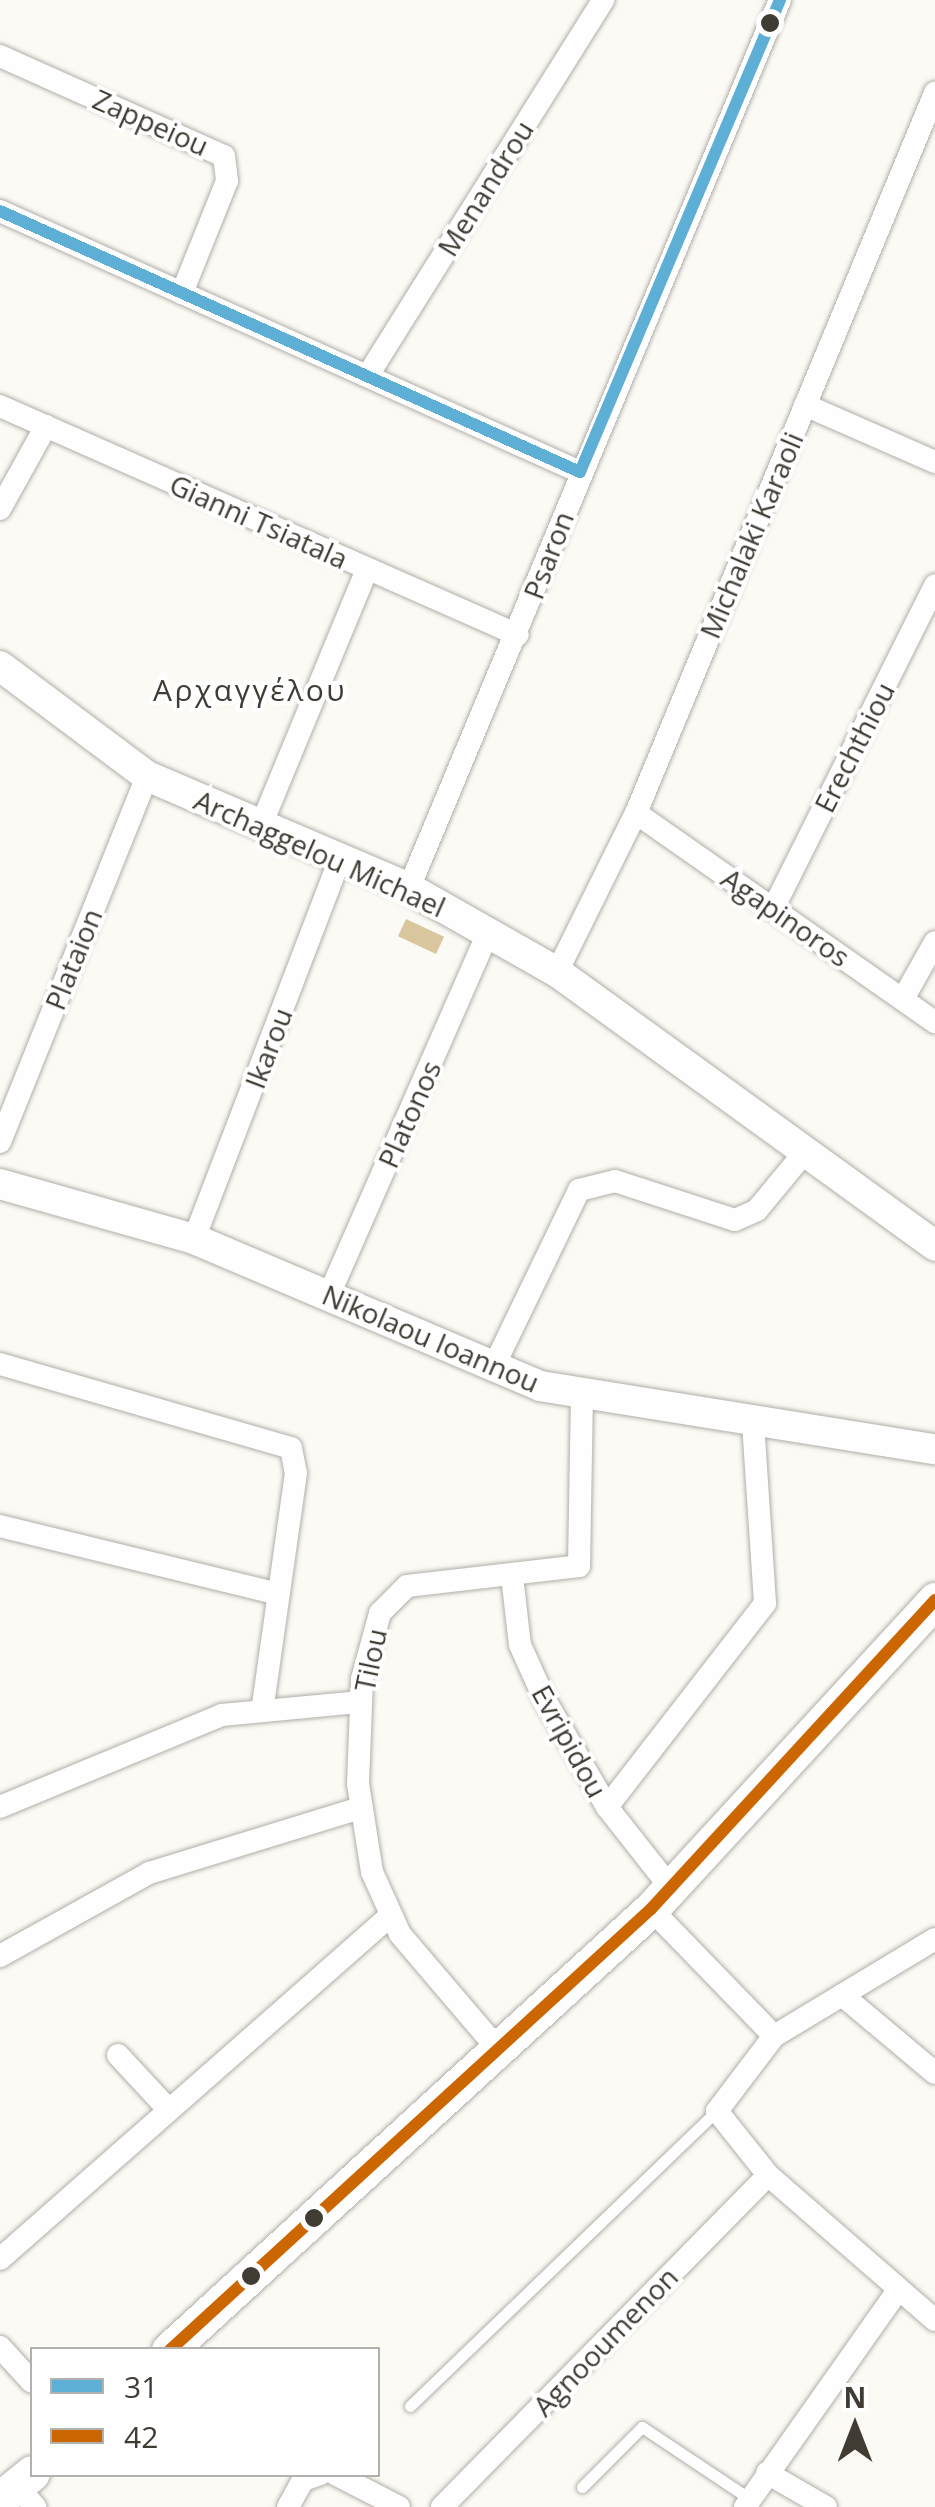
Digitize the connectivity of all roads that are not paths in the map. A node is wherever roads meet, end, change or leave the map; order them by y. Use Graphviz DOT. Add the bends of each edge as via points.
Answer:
graph roads {
  1 [pos="603,0"];
  2 [pos="780,0"];
  3 [pos="0,56"];
  4 [pos="935,93"];
  5 [pos="0,211"];
  6 [pos="182,292"];
  7 [pos="368,375"];
  8 [pos="0,406"];
  9 [pos="805,406"];
  10 [pos="46,426"];
  11 [pos="935,462"];
  12 [pos="580,472"];
  13 [pos="0,510"];
  14 [pos="367,569"];
  15 [pos="935,585"];
  16 [pos="518,635"];
  17 [pos="1,669"];
  18 [pos="147,776"];
  19 [pos="636,813"];
  20 [pos="262,823"];
  21 [pos="342,857"];
  22 [pos="409,888"];
  23 [pos="773,909"];
  24 [pos="488,934"];
  25 [pos="935,942"];
  26 [pos="557,972"];
  27 [pos="903,1000"];
  28 [pos="935,1022"];
  29 [pos="0,1142"];
  30 [pos="804,1153"];
  31 [pos="0,1184"];
  32 [pos="194,1240"];
  33 [pos="935,1246"];
  34 [pos="329,1295"];
  35 [pos="0,1364"];
  36 [pos="493,1368"];
  37 [pos="582,1396"];
  38 [pos="753,1422"];
  39 [pos="935,1449"];
  40 [pos="0,1526"];
  41 [pos="512,1576"];
  42 [pos="278,1594"];
  43 [pos="935,1600"];
  44 [pos="360,1702"];
  45 [pos="263,1705"];
  46 [pos="0,1807"];
  47 [pos="607,1807"];
  48 [pos="360,1808"];
  49 [pos="661,1899"];
  50 [pos="390,1916"];
  51 [pos="935,1939"];
  52 [pos="0,1956"];
  53 [pos="842,1995"];
  54 [pos="774,2036"];
  55 [pos="497,2048"];
  56 [pos="118,2055"];
  57 [pos="935,2074"];
  58 [pos="169,2110"];
  59 [pos="717,2111"];
  60 [pos="768,2175"];
  61 [pos="0,2260"];
  62 [pos="895,2294"];
  63 [pos="935,2320"];
  64 [pos="0,2347"];
  65 [pos="172,2347"];
  66 [pos="30,2380"];
  67 [pos="410,2406"];
  68 [pos="768,2473"];
  69 [pos="312,2477"];
  70 [pos="340,2477"];
  71 [pos="582,2487"];
  72 [pos="747,2503"];
  73 [pos="288,2507"];
  74 [pos="399,2507"];
  75 [pos="442,2507"];
  76 [pos="826,2507"];
  1 -- 7 [label="street, Menandrou"];
  2 -- 12 [label="street, Psaron"];
  3 -- 6 [label="street, Zappeiou" via="224,156 226,181"];
  4 -- 9 [label="street, Michalaki Karaoli"];
  5 -- 6 [label="street"];
  6 -- 7 [label="street"];
  7 -- 12 [label="street"];
  8 -- 10 [label="street, Gianni Tsiatala"];
  9 -- 11 [label="street"];
  9 -- 19 [label="street, Michalaki Karaoli"];
  10 -- 13 [label="street"];
  10 -- 14 [label="street, Gianni Tsiatala"];
  12 -- 16 [label="street, Psaron"];
  14 -- 16 [label="street, Gianni Tsiatala"];
  14 -- 20 [label="street"];
  15 -- 23 [label="street, Erechthiou"];
  16 -- 22 [label="street, Psaron"];
  17 -- 18 [label="street, Archaggelou Michael"];
  18 -- 20 [label="street, Archaggelou Michael"];
  18 -- 29 [label="street, Plataion"];
  19 -- 23 [label="street, Agapinoros"];
  19 -- 26 [label="street, Michalaki Karaoli"];
  20 -- 21 [label="street, Archaggelou Michael"];
  21 -- 22 [label="street, Archaggelou Michael"];
  21 -- 32 [label="street, Ikarou"];
  22 -- 24 [label="street, Archaggelou Michael"];
  23 -- 27 [label="street, Agapinoros"];
  24 -- 26 [label="street, Archaggelou Michael"];
  24 -- 34 [label="street, Platonos"];
  25 -- 27 [label="street"];
  26 -- 30 [label="street, Archaggelou Michael"];
  27 -- 28 [label="street, Agapinoros"];
  30 -- 33 [label="street, Archaggelou Michael"];
  30 -- 36 [label="street" via="756,1210 735,1220 615,1181 579,1190"];
  31 -- 32 [label="street, Nikolaou Ioannou"];
  32 -- 34 [label="street, Nikolaou Ioannou"];
  34 -- 36 [label="street, Nikolaou Ioannou"];
  35 -- 42 [label="street" via="291,1448 296,1473"];
  36 -- 37 [label="street, Nikolaou Ioannou"];
  37 -- 38 [label="street, Nikolaou Ioannou"];
  37 -- 41 [label="street, Tilou" via="583,1558 563,1574"];
  38 -- 39 [label="street, Nikolaou Ioannou"];
  38 -- 47 [label="street" via="765,1603"];
  40 -- 42 [label="street"];
  41 -- 44 [label="street, Tilou" via="433,1577 396,1594 372,1632"];
  41 -- 47 [label="street, Evripidou" via="527,1662"];
  42 -- 45 [label="street"];
  43 -- 49 [label="main road"];
  44 -- 45 [label="street"];
  44 -- 48 [label="street, Tilou"];
  45 -- 46 [label="street" via="168,1734"];
  47 -- 49 [label="street, Evripidou"];
  48 -- 50 [label="street, Tilou"];
  48 -- 52 [label="street" via="150,1873"];
  49 -- 54 [label="street, Evripidou"];
  49 -- 55 [label="main road"];
  50 -- 55 [label="street, Tilou"];
  50 -- 58 [label="street"];
  51 -- 53 [label="street"];
  53 -- 54 [label="street"];
  53 -- 57 [label="street"];
  54 -- 59 [label="street"];
  55 -- 65 [label="main road"];
  56 -- 58 [label="street"];
  58 -- 61 [label="street"];
  59 -- 60 [label="street"];
  59 -- 67 [label="lane"];
  60 -- 62 [label="street"];
  60 -- 75 [label="street, Agnooumenon"];
  62 -- 63 [label="street"];
  62 -- 68 [label="street"];
  64 -- 66 [label="street"];
  68 -- 72 [label="street"];
  68 -- 76 [label="street"];
  69 -- 73 [label="street"];
  70 -- 74 [label="street"];
  71 -- 72 [label="lane" via="642,2427"];
}
